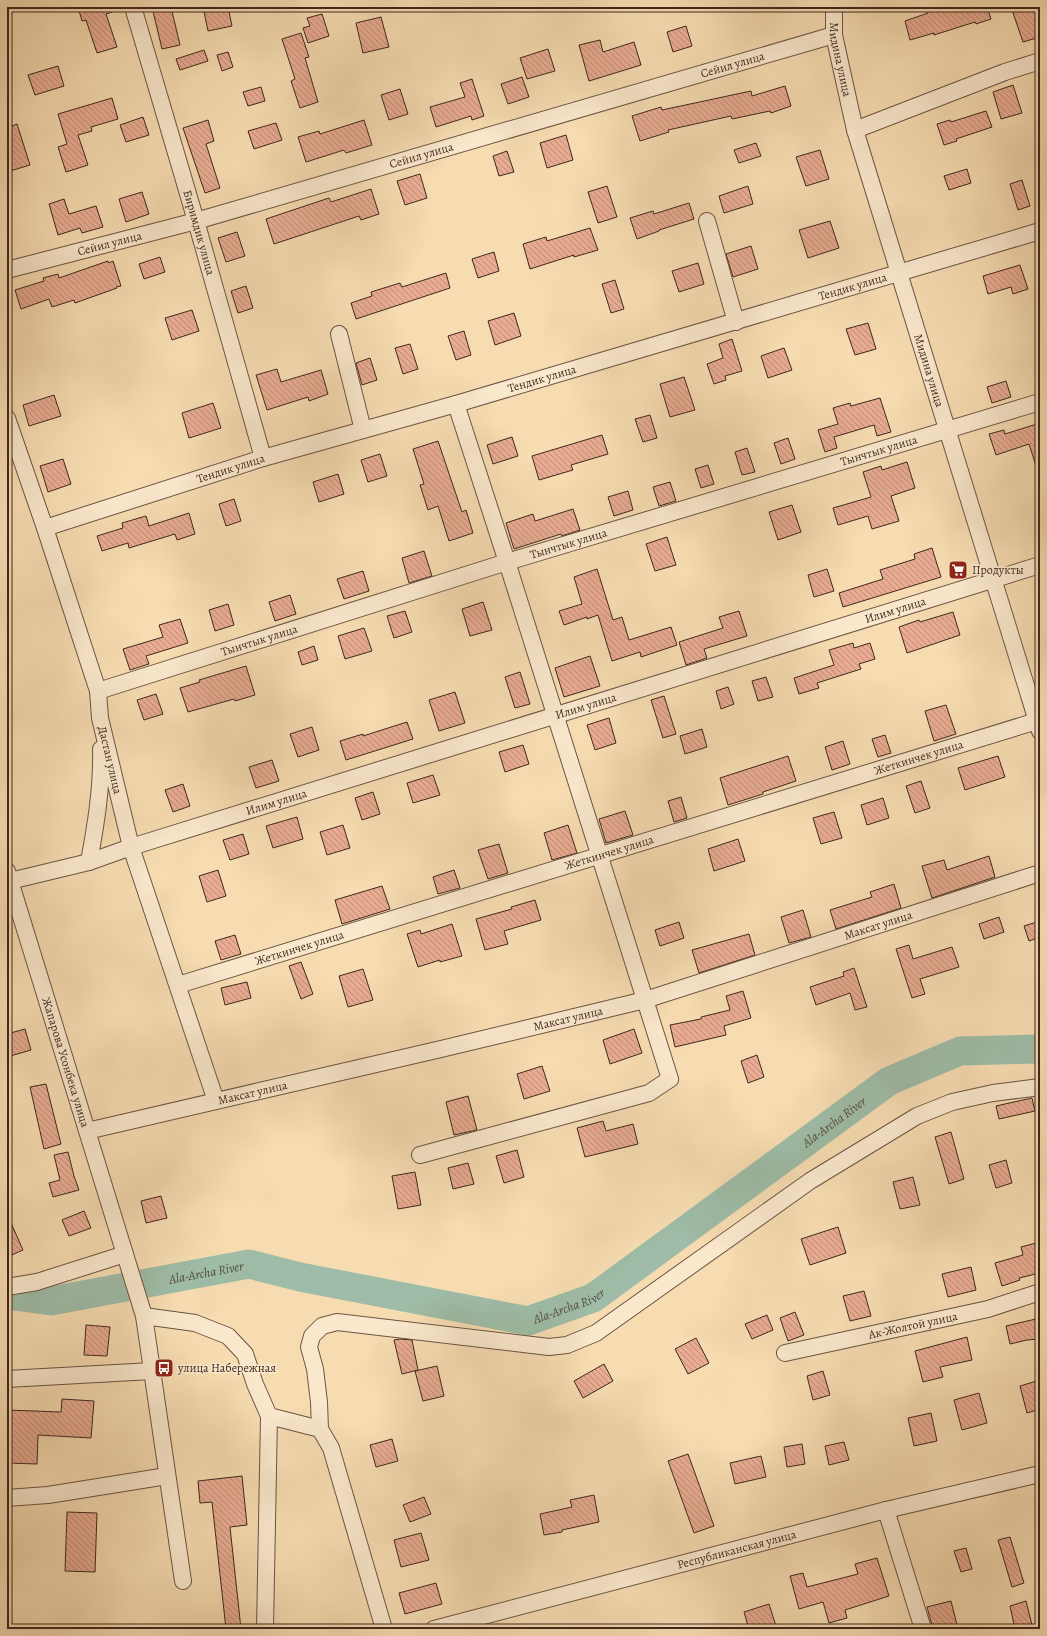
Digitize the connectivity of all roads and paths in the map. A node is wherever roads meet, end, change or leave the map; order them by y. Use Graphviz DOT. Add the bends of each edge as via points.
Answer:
graph roads {
  1 [pos="133,7"];
  2 [pos="834,7"];
  3 [pos="834,35"];
  4 [pos="1040,61"];
  5 [pos="855,130"];
  6 [pos="196,220"];
  7 [pos="707,221"];
  8 [pos="1040,231"];
  9 [pos="7,270"];
  10 [pos="900,274"];
  11 [pos="736,322"];
  12 [pos="339,334"];
  13 [pos="1040,402"];
  14 [pos="456,404"];
  15 [pos="7,418"];
  16 [pos="948,429"];
  17 [pos="363,430"];
  18 [pos="263,458"];
  19 [pos="45,528"];
  20 [pos="507,562"];
  21 [pos="1040,565"];
  22 [pos="993,579"];
  23 [pos="98,691"];
  24 [pos="556,715"];
  25 [pos="100,718"];
  26 [pos="1039,724"];
  27 [pos="131,846"];
  28 [pos="600,856"];
  29 [pos="89,862"];
  30 [pos="1040,872"];
  31 [pos="8,876"];
  32 [pos="178,984"];
  33 [pos="645,1000"];
  34 [pos="1040,1087"];
  35 [pos="216,1101"];
  36 [pos="87,1131"];
  37 [pos="420,1154"];
  38 [pos="125,1254"];
  39 [pos="7,1287"];
  40 [pos="1040,1292"];
  41 [pos="144,1316"];
  42 [pos="784,1353"];
  43 [pos="152,1371"];
  44 [pos="7,1379"];
  45 [pos="269,1416"];
  46 [pos="320,1430"];
  47 [pos="1040,1474"];
  48 [pos="167,1476"];
  49 [pos="7,1498"];
  50 [pos="886,1510"];
  51 [pos="183,1581"];
  52 [pos="265,1629"];
  53 [pos="384,1629"];
  54 [pos="434,1629"];
  55 [pos="923,1629"];
  1 -- 6 [label="street, Биримдик улица"];
  2 -- 3 [label="street, Мидина улица"];
  3 -- 5 [label="street, Мидина улица"];
  3 -- 6 [label="street, Сейил улица"];
  4 -- 5 [label="street"];
  5 -- 10 [label="street, Мидина улица"];
  6 -- 9 [label="street, Сейил улица"];
  6 -- 18 [label="street, Биримдик улица"];
  7 -- 11 [label="street"];
  8 -- 10 [label="street, Тендик улица"];
  10 -- 11 [label="street, Тендик улица"];
  10 -- 16 [label="street, Мидина улица"];
  11 -- 14 [label="street, Тендик улица"];
  12 -- 17 [label="street"];
  13 -- 16 [label="street, Тынчтык улица"];
  14 -- 17 [label="street, Тендик улица"];
  14 -- 20 [label="street"];
  15 -- 19 [label="street, Дастан улица"];
  16 -- 20 [label="street, Тынчтык улица"];
  16 -- 22 [label="street, Мидина улица"];
  17 -- 18 [label="street, Тендик улица"];
  18 -- 19 [label="street, Тендик улица"];
  19 -- 23 [label="street, Дастан улица"];
  20 -- 23 [label="street, Тынчтык улица"];
  20 -- 24 [label="street"];
  21 -- 22 [label="street, Илим улица"];
  22 -- 24 [label="street, Илим улица"];
  22 -- 26 [label="street, Мидина улица"];
  23 -- 25 [label="street, Дастан улица"];
  24 -- 27 [label="street, Илим улица"];
  24 -- 28 [label="street"];
  25 -- 27 [label="street, Дастан улица"];
  25 -- 29 [label="street" via="102,774"];
  26 -- 28 [label="street, Жеткинчек улица"];
  27 -- 29 [label="street, Илим улица"];
  27 -- 32 [label="street, Дастан улица"];
  28 -- 32 [label="street, Жеткинчек улица"];
  28 -- 33 [label="street"];
  29 -- 31 [label="street, Илим улица"];
  30 -- 33 [label="street, Максат улица"];
  31 -- 36 [label="street, Жапарова Усонбека улица"];
  32 -- 35 [label="street, Дастан улица"];
  33 -- 35 [label="street, Максат улица"];
  33 -- 37 [label="street" via="670,1079 649,1093"];
  34 -- 46 [label="street" via="952,1102 916,1116 810,1181 596,1333 567,1344 549,1347 337,1322 322,1326 312,1336 309,1347 315,1369"];
  35 -- 36 [label="street, Максат улица"];
  36 -- 38 [label="street, Жапарова Усонбека улица"];
  38 -- 39 [label="street" via="37,1282"];
  38 -- 41 [label="street, Жапарова Усонбека улица"];
  40 -- 42 [label="street, Ак-Жолтой улица" via="988,1308"];
  41 -- 43 [label="street, Жапарова Усонбека улица"];
  41 -- 45 [label="street" via="195,1323 228,1336 245,1354"];
  43 -- 44 [label="street"];
  43 -- 48 [label="street, Жапарова Усонбека улица"];
  45 -- 46 [label="street"];
  45 -- 52 [label="street"];
  46 -- 53 [label="street" via="331,1448"];
  47 -- 50 [label="street, Республиканская улица"];
  48 -- 49 [label="street" via="48,1495"];
  48 -- 51 [label="street, Жапарова Усонбека улица"];
  50 -- 54 [label="street, Республиканская улица"];
  50 -- 55 [label="street"];
}
